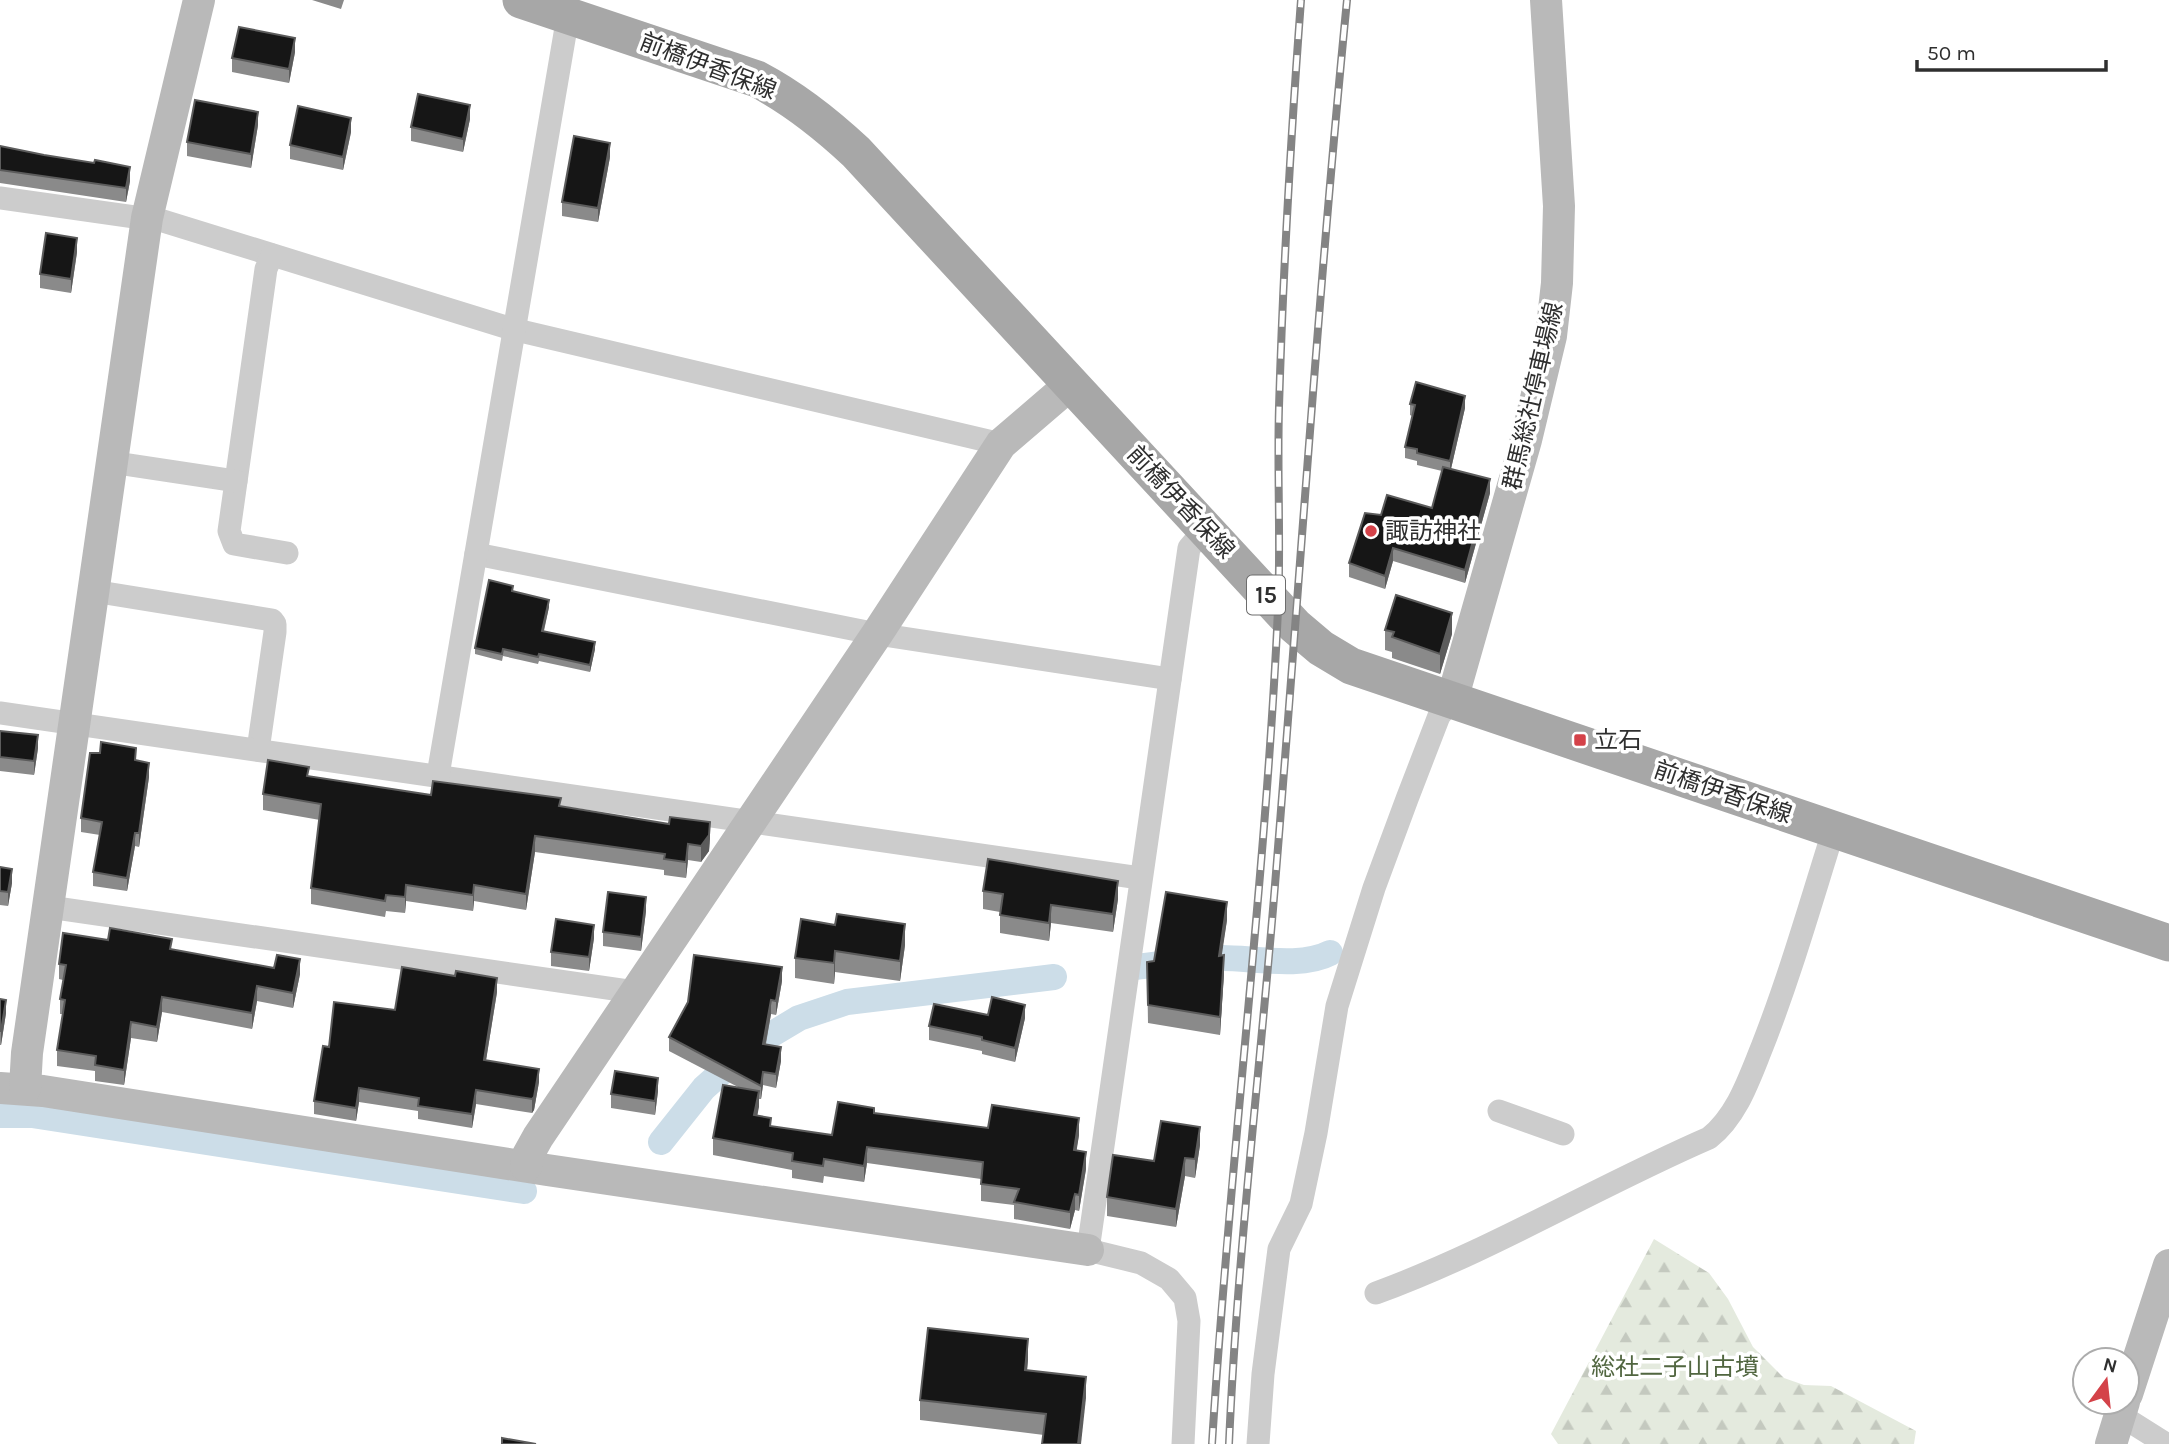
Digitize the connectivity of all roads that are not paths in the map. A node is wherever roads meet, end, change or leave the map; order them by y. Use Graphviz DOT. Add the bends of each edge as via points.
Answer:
graph roads {
  1 [pos="199,0"];
  2 [pos="522,0"];
  3 [pos="1546,0"];
  4 [pos="568,16"];
  5 [pos="0,198"];
  6 [pos="147,218"];
  7 [pos="272,256"];
  8 [pos="512,330"];
  9 [pos="1072,383"];
  10 [pos="1001,444"];
  11 [pos="110,462"];
  12 [pos="236,481"];
  13 [pos="1206,528"];
  14 [pos="287,553"];
  15 [pos="476,554"];
  16 [pos="93,591"];
  17 [pos="877,634"];
  18 [pos="1170,679"];
  19 [pos="1452,700"];
  20 [pos="0,713"];
  21 [pos="74,725"];
  22 [pos="258,750"];
  23 [pos="438,775"];
  24 [pos="749,821"];
  25 [pos="1834,829"];
  26 [pos="1140,878"];
  27 [pos="49,907"];
  28 [pos="2169,943"];
  29 [pos="635,992"];
  30 [pos="12,1088"];
  31 [pos="1499,1111"];
  32 [pos="1563,1134"];
  33 [pos="526,1166"];
  34 [pos="1088,1250"];
  35 [pos="2169,1265"];
  36 [pos="1376,1293"];
  37 [pos="2141,1352"];
  38 [pos="2124,1416"];
  39 [pos="1183,1444"];
  40 [pos="1258,1444"];
  41 [pos="2165,1444"];
  1 -- 6 [label="street"];
  2 -- 4 [label="main road, 前橋伊香保線 / 15"];
  3 -- 19 [label="street, 群馬総社停車場線" via="1559,206 1551,336"];
  4 -- 8 [label="street"];
  4 -- 9 [label="main road, 前橋伊香保線 / 15" via="757,79 802,105 856,152"];
  5 -- 6 [label="street"];
  6 -- 7 [label="street"];
  6 -- 11 [label="street"];
  7 -- 8 [label="street"];
  7 -- 12 [label="street" via="266,270"];
  8 -- 10 [label="street"];
  8 -- 15 [label="street"];
  9 -- 10 [label="street"];
  9 -- 13 [label="main road, 前橋伊香保線 / 15"];
  10 -- 17 [label="street"];
  11 -- 12 [label="street"];
  11 -- 16 [label="street"];
  12 -- 14 [label="street" via="229,531 234,544"];
  13 -- 18 [label="street" via="1189,548"];
  13 -- 19 [label="main road, 前橋伊香保線 / 15" via="1295,626 1334,657"];
  15 -- 17 [label="street"];
  15 -- 23 [label="street"];
  16 -- 21 [label="street"];
  16 -- 22 [label="street" via="272,620 275,632"];
  17 -- 18 [label="street"];
  17 -- 24 [label="street"];
  18 -- 26 [label="street"];
  19 -- 25 [label="main road, 前橋伊香保線 / 15"];
  19 -- 40 [label="street" via="1439,716 1407,799 1337,1006 1301,1204 1279,1249"];
  20 -- 21 [label="street"];
  21 -- 22 [label="street"];
  21 -- 27 [label="street"];
  22 -- 23 [label="street"];
  23 -- 24 [label="street"];
  24 -- 26 [label="street"];
  24 -- 29 [label="street"];
  25 -- 28 [label="main road, 前橋伊香保線 / 15"];
  25 -- 36 [label="street" via="1781,999 1751,1075 1719,1130 1495,1243"];
  26 -- 34 [label="street"];
  27 -- 29 [label="street"];
  27 -- 30 [label="street" via="27,1053"];
  29 -- 33 [label="street" via="538,1137"];
  30 -- 33 [label="street"];
  31 -- 32 [label="street"];
  33 -- 34 [label="street"];
  34 -- 39 [label="street" via="1127,1258 1156,1271 1185,1298 1189,1321"];
  35 -- 37 [label="street"];
  38 -- 41 [label="street"];
}
